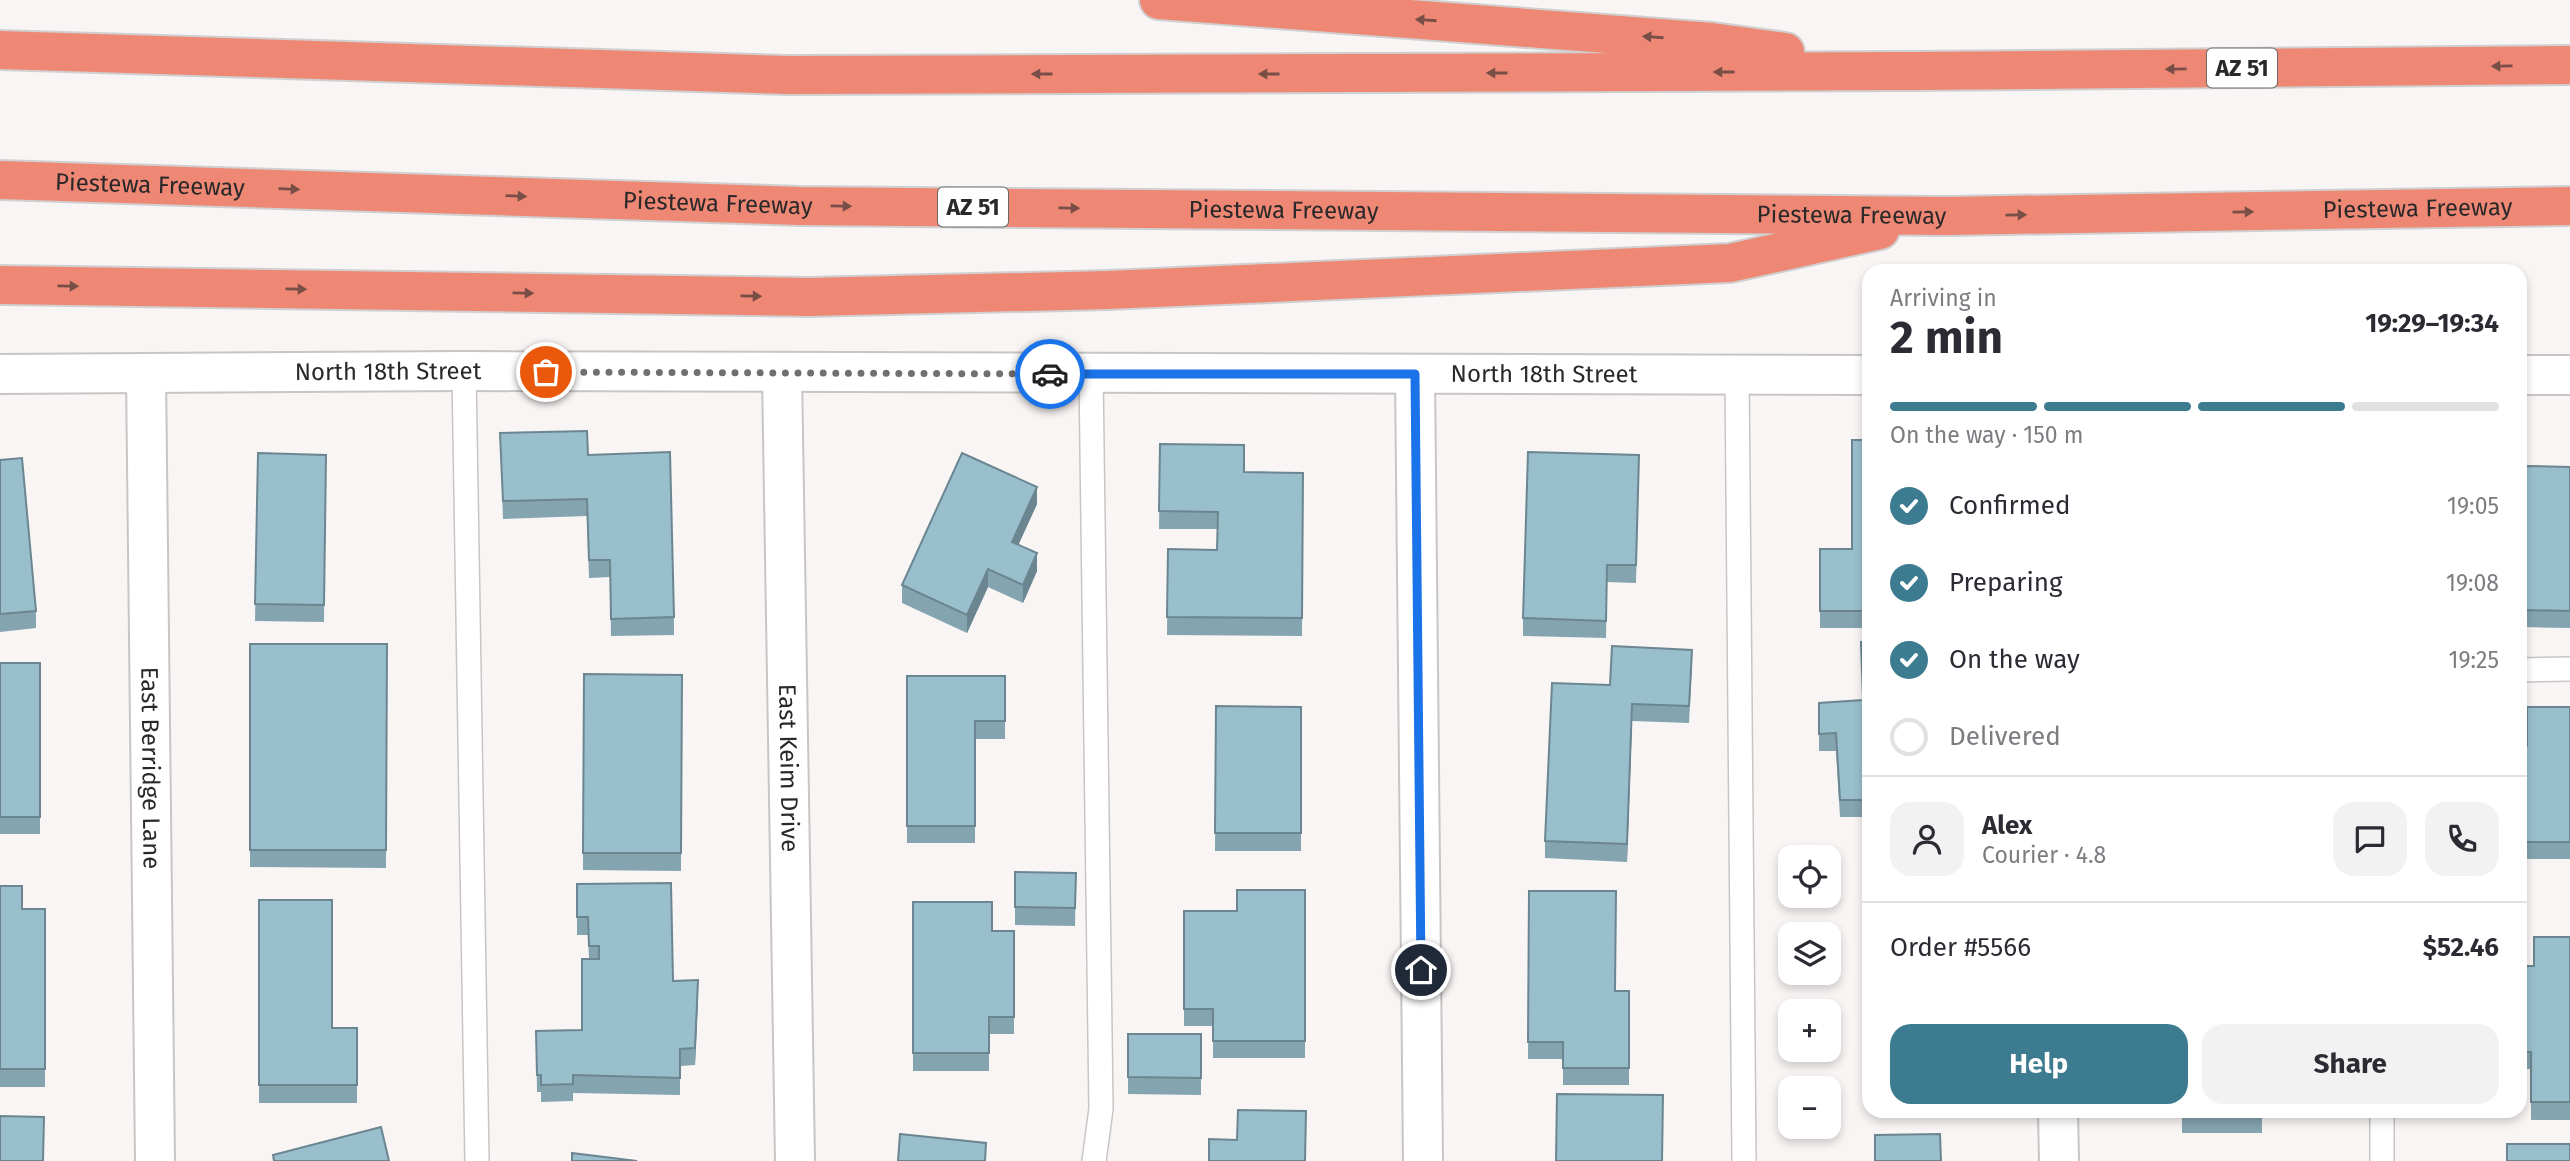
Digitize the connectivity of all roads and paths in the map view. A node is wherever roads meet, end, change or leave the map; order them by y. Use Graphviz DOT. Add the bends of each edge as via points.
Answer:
graph roads {
  1 [pos="1159,0"];
  2 [pos="0,50"];
  3 [pos="2570,65"];
  4 [pos="1915,71"];
  5 [pos="0,180"];
  6 [pos="2570,206"];
  7 [pos="1947,216"];
  8 [pos="0,285"];
  9 [pos="464,371"];
  10 [pos="0,374"];
  11 [pos="146,374"];
  12 [pos="782,374"];
  13 [pos="1091,374"];
  14 [pos="1415,374"];
  15 [pos="1737,375"];
  16 [pos="1862,375"];
  17 [pos="2527,375"];
  18 [pos="2570,375"];
  19 [pos="2570,668"];
  20 [pos="2527,670"];
  21 [pos="2058,1118"];
  22 [pos="2382,1118"];
  23 [pos="155,1161"];
  24 [pos="477,1161"];
  25 [pos="795,1161"];
  26 [pos="1094,1161"];
  27 [pos="1423,1161"];
  28 [pos="1744,1161"];
  29 [pos="2059,1161"];
  30 [pos="2382,1161"];
  4 -- 1 [label="highway, one-way" via="1712,42"];
  4 -- 2 [label="highway, AZ 51, one-way" via="789,75"];
  3 -- 4 [label="highway, AZ 51, one-way"];
  5 -- 7 [label="highway, Piestewa Freeway / AZ 51, one-way" via="799,206"];
  7 -- 6 [label="highway, Piestewa Freeway / AZ 51, one-way"];
  8 -- 7 [label="highway, one-way" via="808,297 1108,290 1730,263"];
  9 -- 11 [label="street, North 18th Street"];
  9 -- 12 [label="street, North 18th Street"];
  9 -- 24 [label="lane"];
  10 -- 11 [label="street, North 18th Street"];
  11 -- 23 [label="street, East Berridge Lane"];
  12 -- 13 [label="street, North 18th Street"];
  12 -- 25 [label="street, East Keim Drive"];
  13 -- 14 [label="street, North 18th Street"];
  13 -- 26 [label="lane" via="1101,1108"];
  14 -- 15 [label="street, North 18th Street"];
  14 -- 27 [label="street"];
  15 -- 16 [label="street, North 18th Street"];
  15 -- 28 [label="lane"];
  17 -- 18 [label="street"];
  19 -- 20 [label="lane"];
  21 -- 29 [label="street"];
  22 -- 30 [label="lane"];
}
